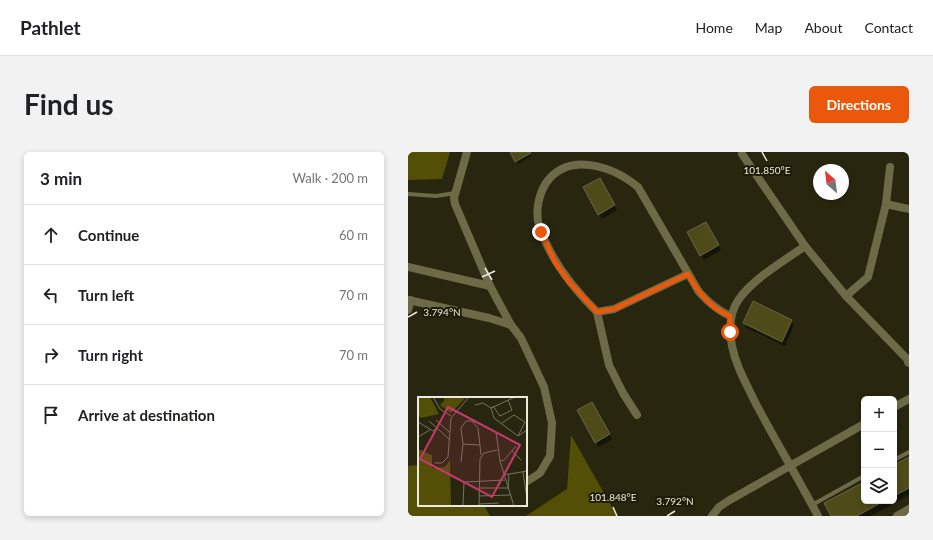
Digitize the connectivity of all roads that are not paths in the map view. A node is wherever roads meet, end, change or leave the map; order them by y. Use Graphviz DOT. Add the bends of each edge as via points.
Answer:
graph roads {
  1 [pos="467,152"];
  2 [pos="742,154"];
  3 [pos="890,167"];
  4 [pos="456,193"];
  5 [pos="408,194"];
  6 [pos="886,204"];
  7 [pos="909,209"];
  8 [pos="805,246"];
  9 [pos="408,267"];
  10 [pos="688,274"];
  11 [pos="490,286"];
  12 [pos="846,296"];
  13 [pos="409,300"];
  14 [pos="408,310"];
  15 [pos="597,312"];
  16 [pos="730,316"];
  17 [pos="510,325"];
  18 [pos="909,361"];
  19 [pos="909,399"];
  20 [pos="897,405"];
  21 [pos="637,415"];
  22 [pos="861,426"];
  23 [pos="909,452"];
  24 [pos="897,458"];
  25 [pos="790,466"];
  26 [pos="861,478"];
  27 [pos="527,481"];
  28 [pos="812,505"];
  29 [pos="909,509"];
  30 [pos="712,516"];
  31 [pos="818,516"];
  32 [pos="897,516"];
  1 -- 4 [label="street"];
  2 -- 8 [label="street"];
  3 -- 6 [label="street"];
  4 -- 5 [label="lane" via="436,196"];
  4 -- 11 [label="street" via="455,204"];
  6 -- 7 [label="street"];
  6 -- 12 [label="street" via="868,278"];
  8 -- 12 [label="street"];
  8 -- 16 [label="street" via="749,287 738,300"];
  9 -- 11 [label="street"];
  10 -- 15 [label="street" via="614,309"];
  10 -- 15 [label="street" via="638,187 624,176 596,163 563,166 552,174 542,190 538,220 555,262 570,283"];
  10 -- 16 [label="street" via="710,304"];
  11 -- 17 [label="street"];
  12 -- 18 [label="street"];
  13 -- 14 [label="street"];
  13 -- 17 [label="street"];
  15 -- 21 [label="street" via="609,365"];
  16 -- 25 [label="street" via="732,345 740,372"];
  17 -- 27 [label="street" via="520,338 544,387 552,424 550,456 540,472"];
  19 -- 20 [label="street"];
  22 -- 25 [label="street"];
  23 -- 24 [label="lane"];
  25 -- 28 [label="street"];
  25 -- 30 [label="street" via="728,501"];
  26 -- 28 [label="lane"];
  28 -- 31 [label="street"];
  29 -- 32 [label="street"];
}
